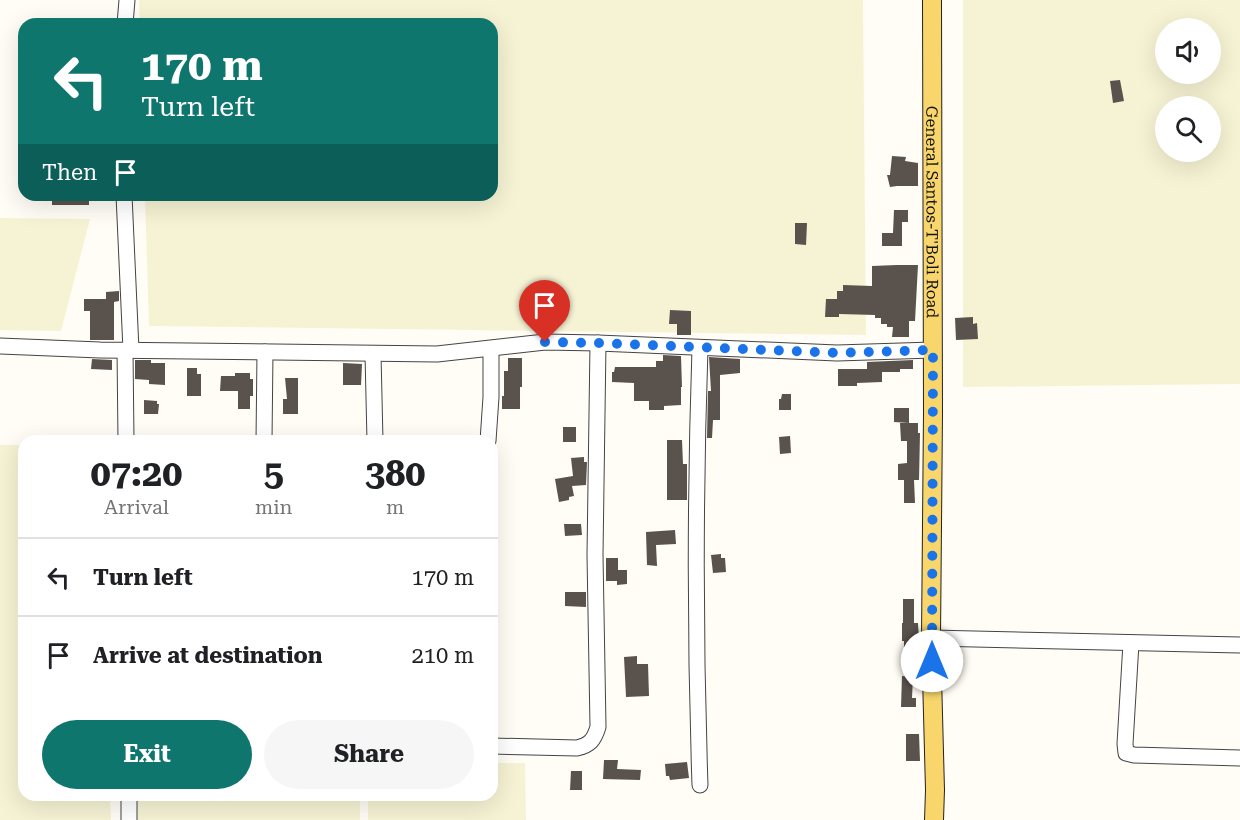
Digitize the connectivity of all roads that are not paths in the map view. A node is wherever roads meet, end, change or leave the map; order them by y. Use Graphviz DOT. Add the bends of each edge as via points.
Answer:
graph roads {
  1 [pos="127,0"];
  2 [pos="932,0"];
  3 [pos="126,18"];
  4 [pos="124,201"];
  5 [pos="598,343"];
  6 [pos="0,346"];
  7 [pos="700,348"];
  8 [pos="491,349"];
  9 [pos="128,350"];
  10 [pos="933,350"];
  11 [pos="265,352"];
  12 [pos="373,354"];
  13 [pos="126,435"];
  14 [pos="264,435"];
  15 [pos="375,435"];
  16 [pos="488,435"];
  17 [pos="931,638"];
  18 [pos="1131,643"];
  19 [pos="1240,645"];
  20 [pos="498,746"];
  21 [pos="1240,758"];
  22 [pos="700,785"];
  23 [pos="129,801"];
  24 [pos="129,820"];
  25 [pos="934,820"];
  1 -- 3 [label="street"];
  2 -- 10 [label="main road, General Santos-T'Boli Road"];
  4 -- 9 [label="street"];
  5 -- 7 [label="street"];
  5 -- 8 [label="street" via="545,342"];
  5 -- 20 [label="street" via="596,736 578,748"];
  6 -- 9 [label="street"];
  7 -- 10 [label="street" via="837,353"];
  7 -- 22 [label="street" via="696,530"];
  8 -- 12 [label="street"];
  8 -- 16 [label="street"];
  9 -- 11 [label="street"];
  9 -- 13 [label="street"];
  10 -- 17 [label="main road, General Santos-T'Boli Road"];
  11 -- 12 [label="street"];
  11 -- 14 [label="street"];
  12 -- 15 [label="street"];
  17 -- 18 [label="street"];
  17 -- 25 [label="main road, General Santos-T'Boli Road"];
  18 -- 19 [label="street"];
  18 -- 21 [label="street" via="1126,753"];
  23 -- 24 [label="street"];
}
